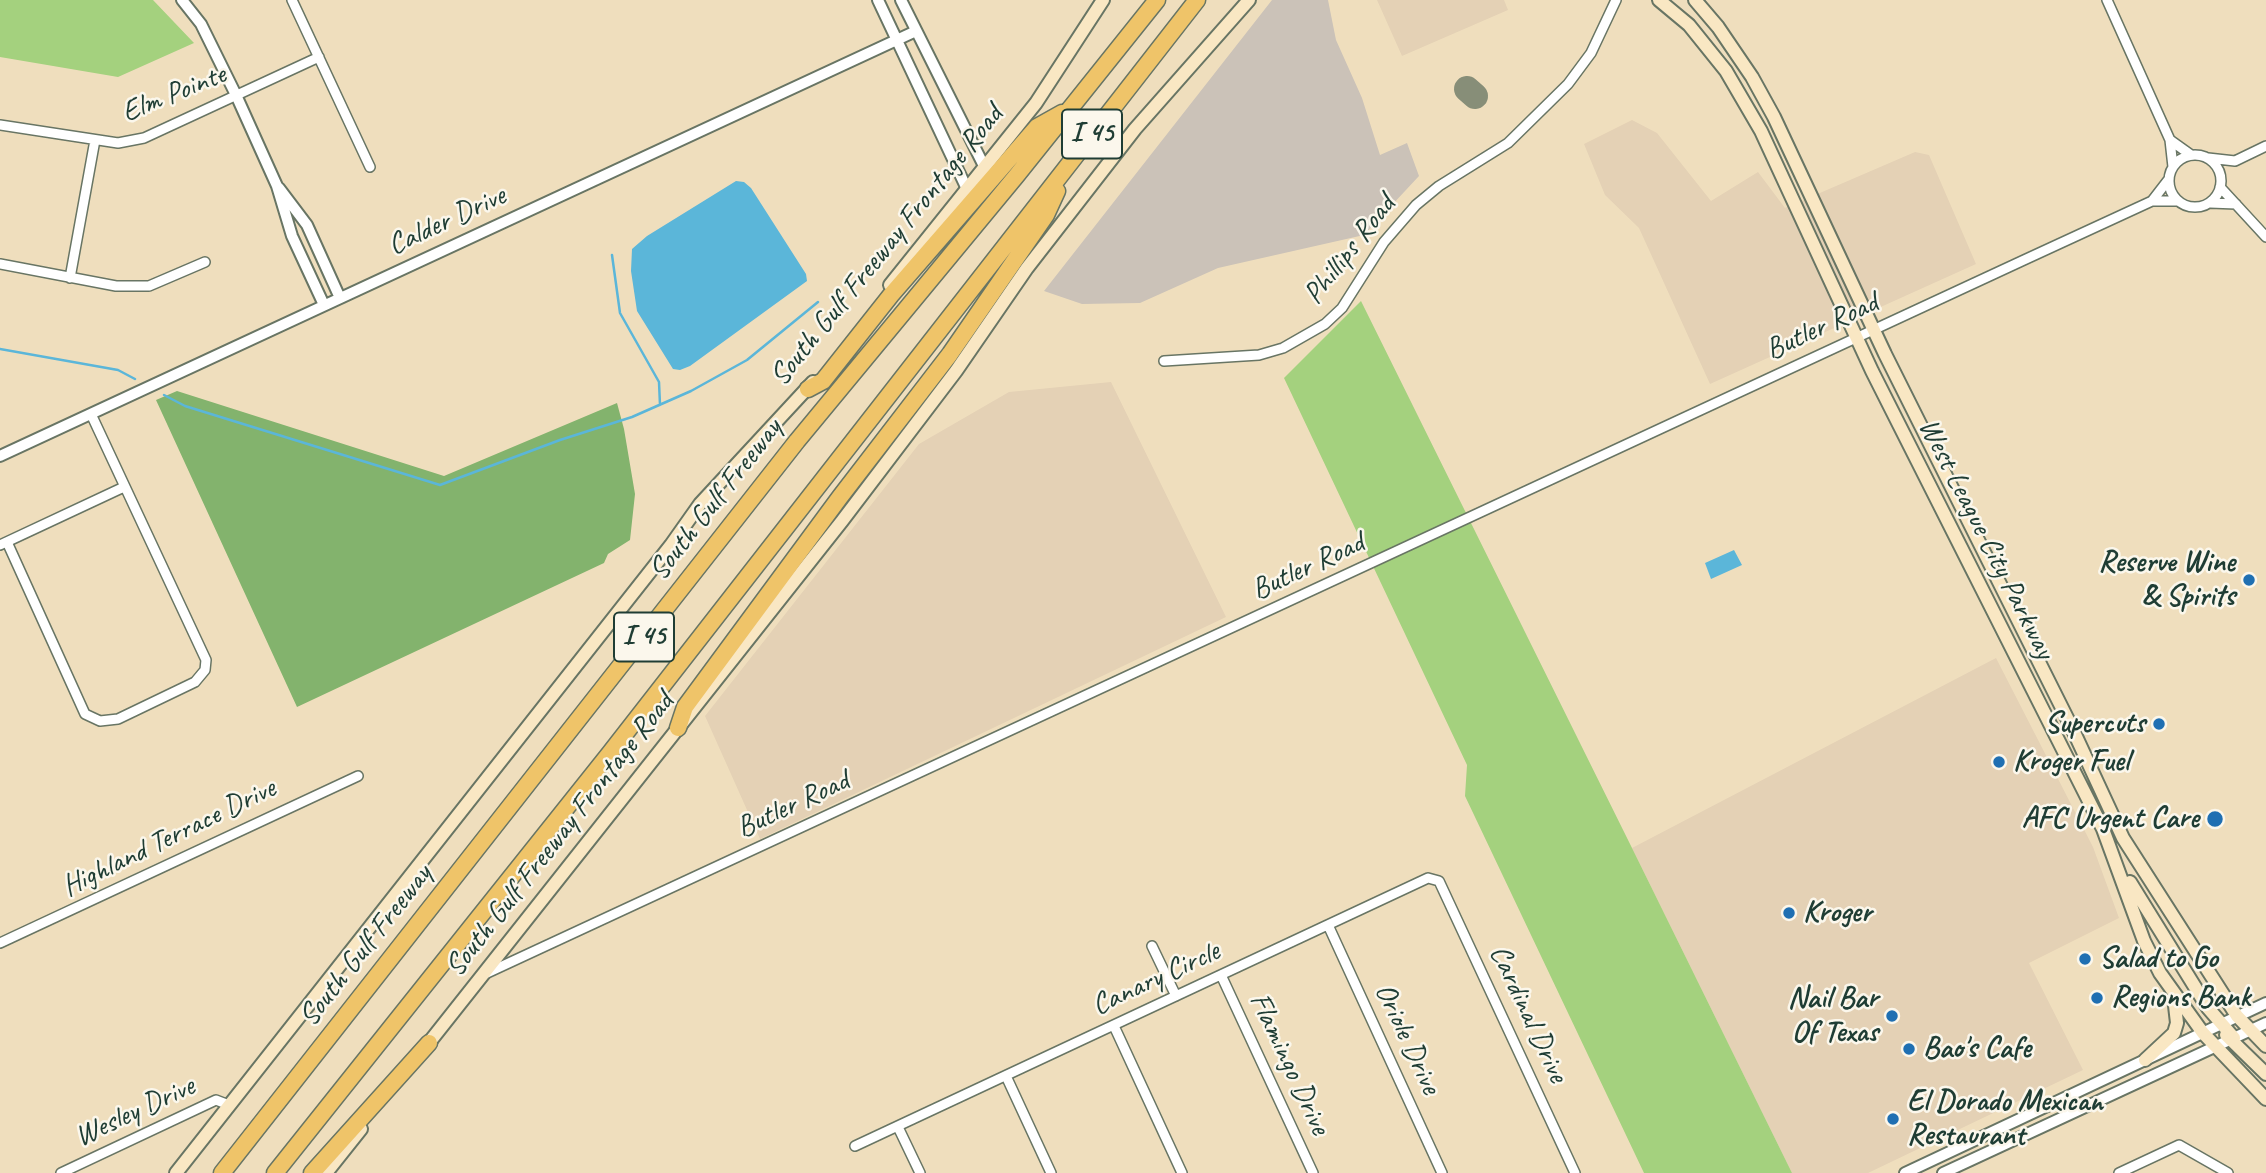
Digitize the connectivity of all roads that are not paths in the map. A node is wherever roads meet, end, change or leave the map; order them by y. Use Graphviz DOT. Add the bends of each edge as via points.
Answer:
graph roads {
  1 [pos="182,0"];
  2 [pos="292,0"];
  3 [pos="878,0"];
  4 [pos="901,0"];
  5 [pos="1103,0"];
  6 [pos="1157,0"];
  7 [pos="1197,0"];
  8 [pos="1249,0"];
  9 [pos="1616,0"];
  10 [pos="1660,0"];
  11 [pos="1695,0"];
  12 [pos="2107,0"];
  13 [pos="916,31"];
  14 [pos="895,40"];
  15 [pos="318,57"];
  16 [pos="236,95"];
  17 [pos="1073,106"];
  18 [pos="0,125"];
  19 [pos="95,140"];
  20 [pos="2170,140"];
  21 [pos="2266,146"];
  22 [pos="2191,155"];
  23 [pos="2208,158"];
  24 [pos="1072,160"];
  25 [pos="2235,161"];
  26 [pos="370,167"];
  27 [pos="2173,167"];
  28 [pos="985,168"];
  29 [pos="2169,179"];
  30 [pos="2220,184"];
  31 [pos="277,186"];
  32 [pos="967,188"];
  33 [pos="2152,201"];
  34 [pos="2178,201"];
  35 [pos="2210,203"];
  36 [pos="2236,204"];
  37 [pos="2266,237"];
  38 [pos="205,262"];
  39 [pos="0,264"];
  40 [pos="70,278"];
  41 [pos="340,298"];
  42 [pos="324,305"];
  43 [pos="1873,329"];
  44 [pos="1857,337"];
  45 [pos="1164,361"];
  46 [pos="808,389"];
  47 [pos="91,414"];
  48 [pos="0,456"];
  49 [pos="124,487"];
  50 [pos="1964,514"];
  51 [pos="1947,522"];
  52 [pos="3,543"];
  53 [pos="2038,662"];
  54 [pos="2020,666"];
  55 [pos="678,728"];
  56 [pos="358,776"];
  57 [pos="2103,829"];
  58 [pos="1435,878"];
  59 [pos="1328,925"];
  60 [pos="0,943"];
  61 [pos="1152,946"];
  62 [pos="483,975"];
  63 [pos="1222,975"];
  64 [pos="2174,993"];
  65 [pos="1176,996"];
  66 [pos="2266,1003"];
  67 [pos="2237,1016"];
  68 [pos="2266,1023"];
  69 [pos="2219,1025"];
  70 [pos="1114,1026"];
  71 [pos="2250,1031"];
  72 [pos="2203,1032"];
  73 [pos="2232,1039"];
  74 [pos="429,1043"];
  75 [pos="2266,1046"];
  76 [pos="2216,1047"];
  77 [pos="2145,1060"];
  78 [pos="2266,1074"];
  79 [pos="1006,1076"];
  80 [pos="2266,1099"];
  81 [pos="229,1105"];
  82 [pos="898,1127"];
  83 [pos="855,1146"];
  84 [pos="61,1173"];
  85 [pos="176,1173"];
  86 [pos="222,1173"];
  87 [pos="275,1173"];
  88 [pos="312,1173"];
  89 [pos="326,1173"];
  90 [pos="920,1173"];
  91 [pos="1051,1173"];
  92 [pos="1182,1173"];
  93 [pos="1313,1173"];
  94 [pos="1442,1173"];
  95 [pos="1575,1173"];
  96 [pos="1905,1173"];
  97 [pos="1943,1173"];
  98 [pos="2119,1173"];
  99 [pos="2228,1173"];
  1 -- 16 [label="street" via="201,24"];
  2 -- 15 [label="street"];
  3 -- 14 [label="street"];
  4 -- 13 [label="street"];
  5 -- 28 [label="main road, South Gulf Freeway Frontage Road" via="1036,103"];
  6 -- 17 [label="highway, South Gulf Freeway / I 45"];
  7 -- 24 [label="highway, I 45"];
  8 -- 55 [label="main road, South Gulf Freeway Frontage Road" via="1135,129 842,521"];
  9 -- 45 [label="street, Phillips Road" via="1591,52 1568,84 1508,143 1416,205 1384,242 1342,308 1325,324 1283,348 1259,355"];
  10 -- 44 [label="main road, West League City Parkway" via="1689,25 1733,82 1761,131"];
  11 -- 43 [label="main road, West League City Parkway" via="1718,27 1774,117"];
  12 -- 20 [label="street"];
  13 -- 14 [label="street, Calder Drive"];
  13 -- 28 [label="street"];
  14 -- 32 [label="street"];
  14 -- 41 [label="street, Calder Drive"];
  15 -- 16 [label="street, Elm Pointe"];
  15 -- 26 [label="street"];
  16 -- 19 [label="street, Elm Pointe" via="144,138 118,143"];
  16 -- 31 [label="street"];
  17 -- 46 [label="highway" via="1037,127 823,381"];
  17 -- 86 [label="highway, South Gulf Freeway / I 45" via="797,441"];
  18 -- 19 [label="street, Elm Pointe"];
  19 -- 40 [label="street"];
  20 -- 22 [label="street"];
  20 -- 27 [label="street"];
  21 -- 25 [label="street"];
  22 -- 23 [label="street"];
  22 -- 27 [label="street"];
  23 -- 25 [label="street"];
  23 -- 30 [label="street" via="2219,172"];
  24 -- 55 [label="highway" via="1046,215 950,354 685,707"];
  24 -- 87 [label="highway, I 45" via="619,742"];
  25 -- 30 [label="street"];
  27 -- 29 [label="street"];
  28 -- 32 [label="main road, South Gulf Freeway Frontage Road"];
  29 -- 33 [label="street, Butler Road"];
  29 -- 34 [label="street"];
  30 -- 35 [label="street"];
  30 -- 36 [label="street"];
  31 -- 41 [label="street" via="307,225"];
  31 -- 42 [label="street" via="292,236"];
  32 -- 46 [label="main road, South Gulf Freeway Frontage Road"];
  33 -- 34 [label="street, Butler Road"];
  33 -- 43 [label="street, Butler Road"];
  34 -- 35 [label="street" via="2193,207"];
  35 -- 36 [label="street"];
  36 -- 37 [label="street"];
  38 -- 40 [label="street" via="149,286"];
  39 -- 40 [label="street"];
  41 -- 42 [label="street, Calder Drive"];
  42 -- 47 [label="street, Calder Drive"];
  43 -- 44 [label="street, Butler Road"];
  43 -- 50 [label="main road, West League City Parkway"];
  44 -- 51 [label="main road, West League City Parkway"];
  44 -- 62 [label="street, Butler Road"];
  46 -- 81 [label="main road, South Gulf Freeway Frontage Road" via="701,504"];
  47 -- 48 [label="street, Calder Drive"];
  47 -- 49 [label="street"];
  49 -- 52 [label="street"];
  49 -- 52 [label="street" via="206,660 205,670 195,682 115,719 100,721 85,714"];
  50 -- 51 [label="main road"];
  50 -- 53 [label="main road, West League City Parkway"];
  51 -- 54 [label="main road, West League City Parkway"];
  53 -- 54 [label="main road"];
  53 -- 67 [label="main road, West League City Parkway" via="2123,838"];
  54 -- 57 [label="main road, West League City Parkway"];
  55 -- 62 [label="main road, South Gulf Freeway Frontage Road"];
  56 -- 60 [label="street, Highland Terrace Drive"];
  57 -- 64 [label="main road, West League City Parkway" via="2144,941"];
  57 -- 69 [label="main road" via="2150,916"];
  58 -- 59 [label="street, Canary Circle"];
  58 -- 95 [label="street, Cardinal Drive"];
  59 -- 63 [label="street, Canary Circle"];
  59 -- 94 [label="street, Oriole Drive"];
  61 -- 65 [label="street"];
  62 -- 74 [label="main road, South Gulf Freeway Frontage Road"];
  63 -- 65 [label="street, Canary Circle"];
  63 -- 93 [label="street, Flamingo Drive"];
  64 -- 72 [label="main road, West League City Parkway"];
  64 -- 77 [label="main road" via="2174,1033"];
  65 -- 70 [label="street, Canary Circle"];
  66 -- 67 [label="street"];
  67 -- 69 [label="street"];
  67 -- 71 [label="main road, West League City Parkway"];
  68 -- 71 [label="street"];
  69 -- 72 [label="street"];
  69 -- 73 [label="main road"];
  70 -- 79 [label="street, Canary Circle"];
  70 -- 92 [label="street"];
  71 -- 73 [label="street"];
  71 -- 75 [label="main road, West League City Parkway"];
  72 -- 76 [label="main road, West League City Parkway"];
  72 -- 77 [label="street"];
  73 -- 76 [label="street"];
  73 -- 78 [label="main road"];
  74 -- 88 [label="highway"];
  74 -- 89 [label="main road, South Gulf Freeway Frontage Road"];
  76 -- 80 [label="main road, West League City Parkway"];
  76 -- 97 [label="street"];
  77 -- 96 [label="street"];
  79 -- 82 [label="street, Canary Circle"];
  79 -- 91 [label="street"];
  81 -- 84 [label="street, Wesley Drive" via="216,1100"];
  81 -- 85 [label="main road, South Gulf Freeway Frontage Road"];
  82 -- 83 [label="street, Canary Circle"];
  82 -- 90 [label="street"];
  98 -- 99 [label="street" via="2179,1145"];
}
